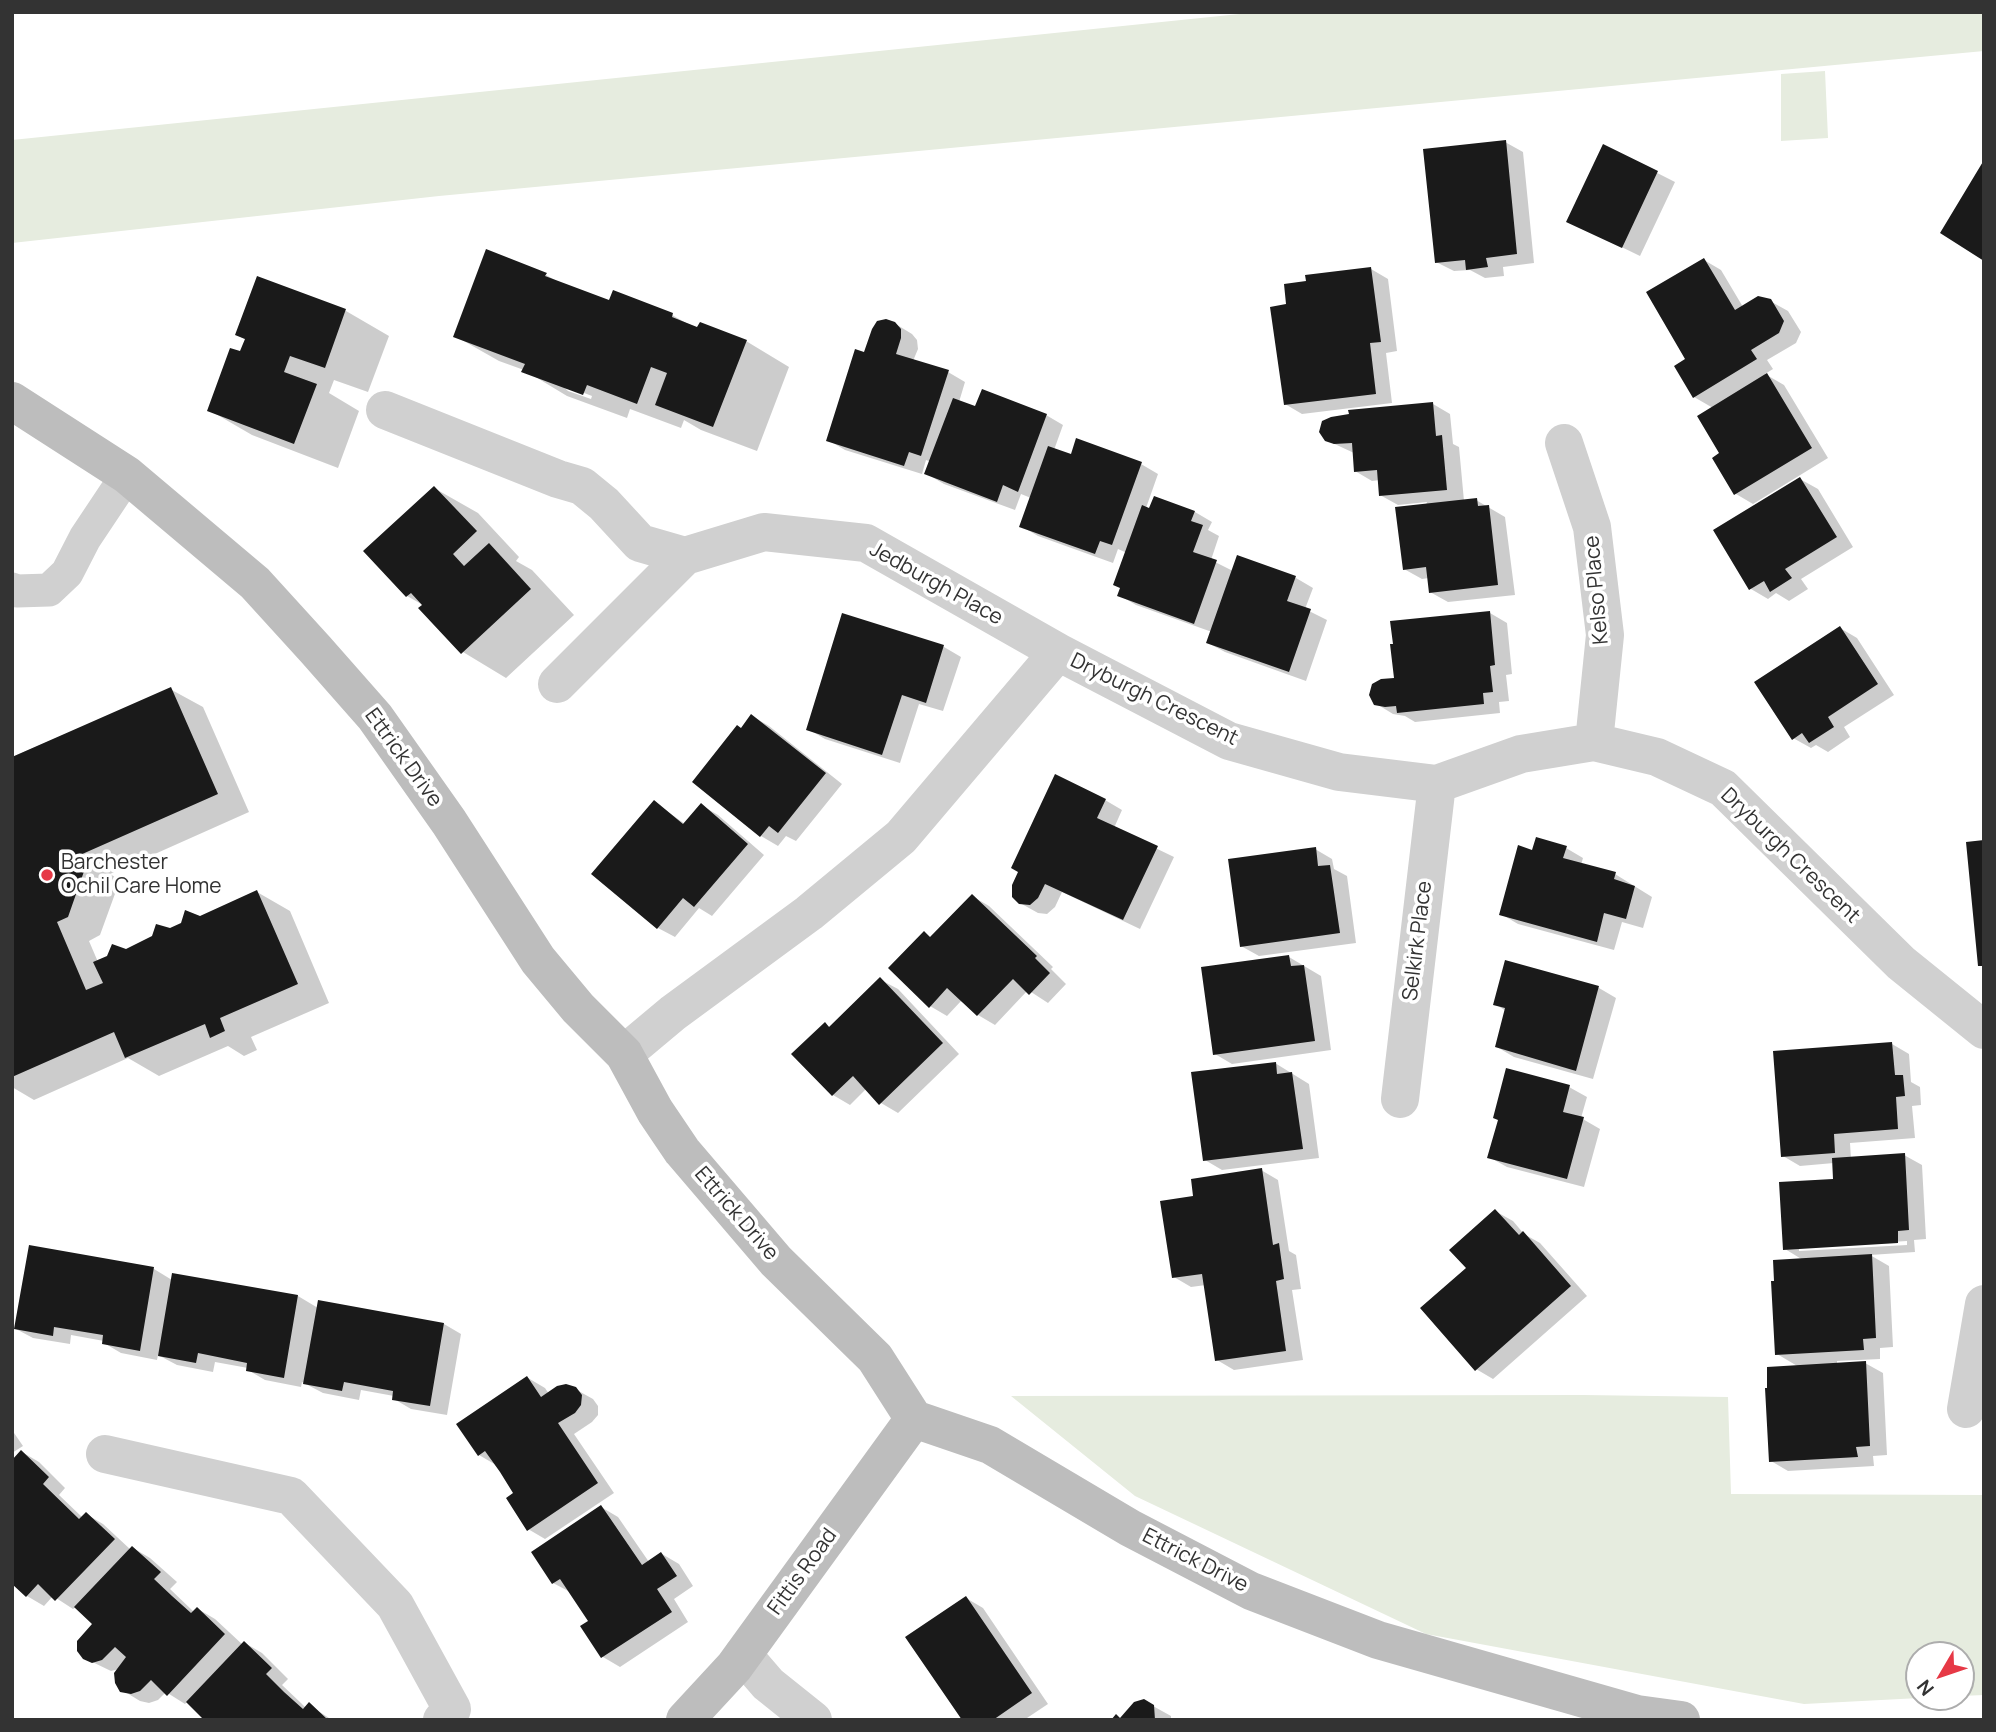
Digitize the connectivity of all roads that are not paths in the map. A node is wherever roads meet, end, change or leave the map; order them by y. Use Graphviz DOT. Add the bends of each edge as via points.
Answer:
graph roads {
  1 [pos="12,401"];
  2 [pos="385,411"];
  3 [pos="1564,443"];
  4 [pos="127,475"];
  5 [pos="685,556"];
  6 [pos="12,589"];
  7 [pos="1058,652"];
  8 [pos="557,684"];
  9 [pos="1594,742"];
  10 [pos="1437,784"];
  11 [pos="1984,1030"];
  12 [pos="624,1054"];
  13 [pos="1400,1099"];
  14 [pos="1984,1304"];
  15 [pos="1966,1409"];
  16 [pos="914,1419"];
  17 [pos="105,1454"];
  18 [pos="743,1655"];
  19 [pos="442,1720"];
  20 [pos="685,1720"];
  21 [pos="813,1720"];
  22 [pos="1681,1720"];
  1 -- 4 [label="street, Ettrick Drive"];
  2 -- 5 [label="street" via="582,486 640,543"];
  3 -- 9 [label="street, Kelso Place" via="1592,527 1605,635"];
  4 -- 6 [label="lane" via="67,573 49,590"];
  4 -- 12 [label="street, Ettrick Drive" via="254,583 375,717 538,960"];
  5 -- 7 [label="street, Jedburgh Place" via="764,532 866,543"];
  5 -- 8 [label="street, Jedburgh Place"];
  7 -- 10 [label="street, Dryburgh Crescent" via="1229,741 1339,772"];
  7 -- 12 [label="street, Dryburgh Crescent" via="901,837"];
  9 -- 10 [label="street, Dryburgh Crescent" via="1521,754"];
  9 -- 11 [label="street, Dryburgh Crescent" via="1657,757 1723,788 1901,963"];
  10 -- 13 [label="street, Selkirk Place"];
  12 -- 16 [label="street, Ettrick Drive" via="654,1111 682,1151 776,1261 875,1358"];
  14 -- 15 [label="street"];
  16 -- 18 [label="street, Fittis Road"];
  16 -- 22 [label="street, Ettrick Drive" via="990,1445 1130,1528 1251,1591 1378,1640 1637,1714"];
  17 -- 19 [label="street" via="290,1496 395,1605 452,1709"];
  18 -- 20 [label="street, Fittis Road"];
  18 -- 21 [label="street" via="768,1684"];
}
